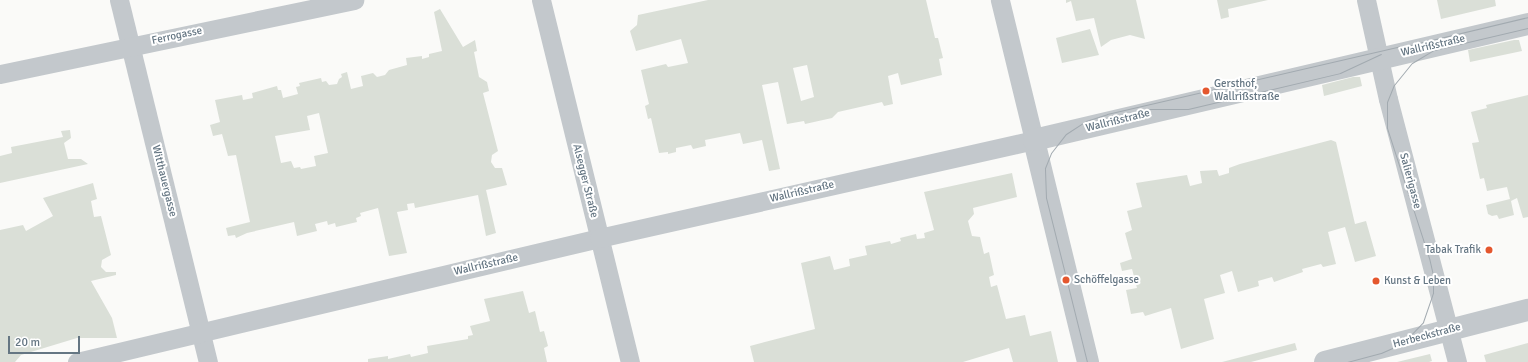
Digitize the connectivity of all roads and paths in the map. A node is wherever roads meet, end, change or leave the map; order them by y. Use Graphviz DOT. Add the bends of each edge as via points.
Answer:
graph roads {
  1 [pos="119,0"];
  2 [pos="354,0"];
  3 [pos="541,0"];
  4 [pos="1000,0"];
  5 [pos="1366,0"];
  6 [pos="1528,24"];
  7 [pos="130,46"];
  8 [pos="1379,58"];
  9 [pos="0,74"];
  10 [pos="1034,140"];
  11 [pos="599,238"];
  12 [pos="1528,310"];
  13 [pos="1450,330"];
  14 [pos="201,334"];
  15 [pos="76,362"];
  16 [pos="208,362"];
  17 [pos="630,362"];
  18 [pos="1088,362"];
  19 [pos="1325,362"];
  20 [pos="1457,362"];
  1 -- 7 [label="street, Witthauergasse"];
  2 -- 7 [label="street, Ferrogasse"];
  3 -- 11 [label="street, Alsegger Straße"];
  4 -- 10 [label="street"];
  5 -- 8 [label="street, Salierigasse"];
  6 -- 8 [label="street, Wallrißstraße"];
  7 -- 9 [label="street, Ferrogasse"];
  7 -- 14 [label="street, Witthauergasse"];
  8 -- 10 [label="street, Wallrißstraße"];
  8 -- 13 [label="street, Salierigasse"];
  10 -- 11 [label="street, Wallrißstraße"];
  10 -- 18 [label="street"];
  11 -- 14 [label="street, Wallrißstraße"];
  11 -- 17 [label="street, Alsegger Straße"];
  12 -- 13 [label="street, Herbeckstraße"];
  13 -- 19 [label="street, Herbeckstraße"];
  13 -- 20 [label="street, Salierigasse"];
  14 -- 15 [label="street, Wallrißstraße"];
  14 -- 16 [label="street, Witthauergasse"];
}
